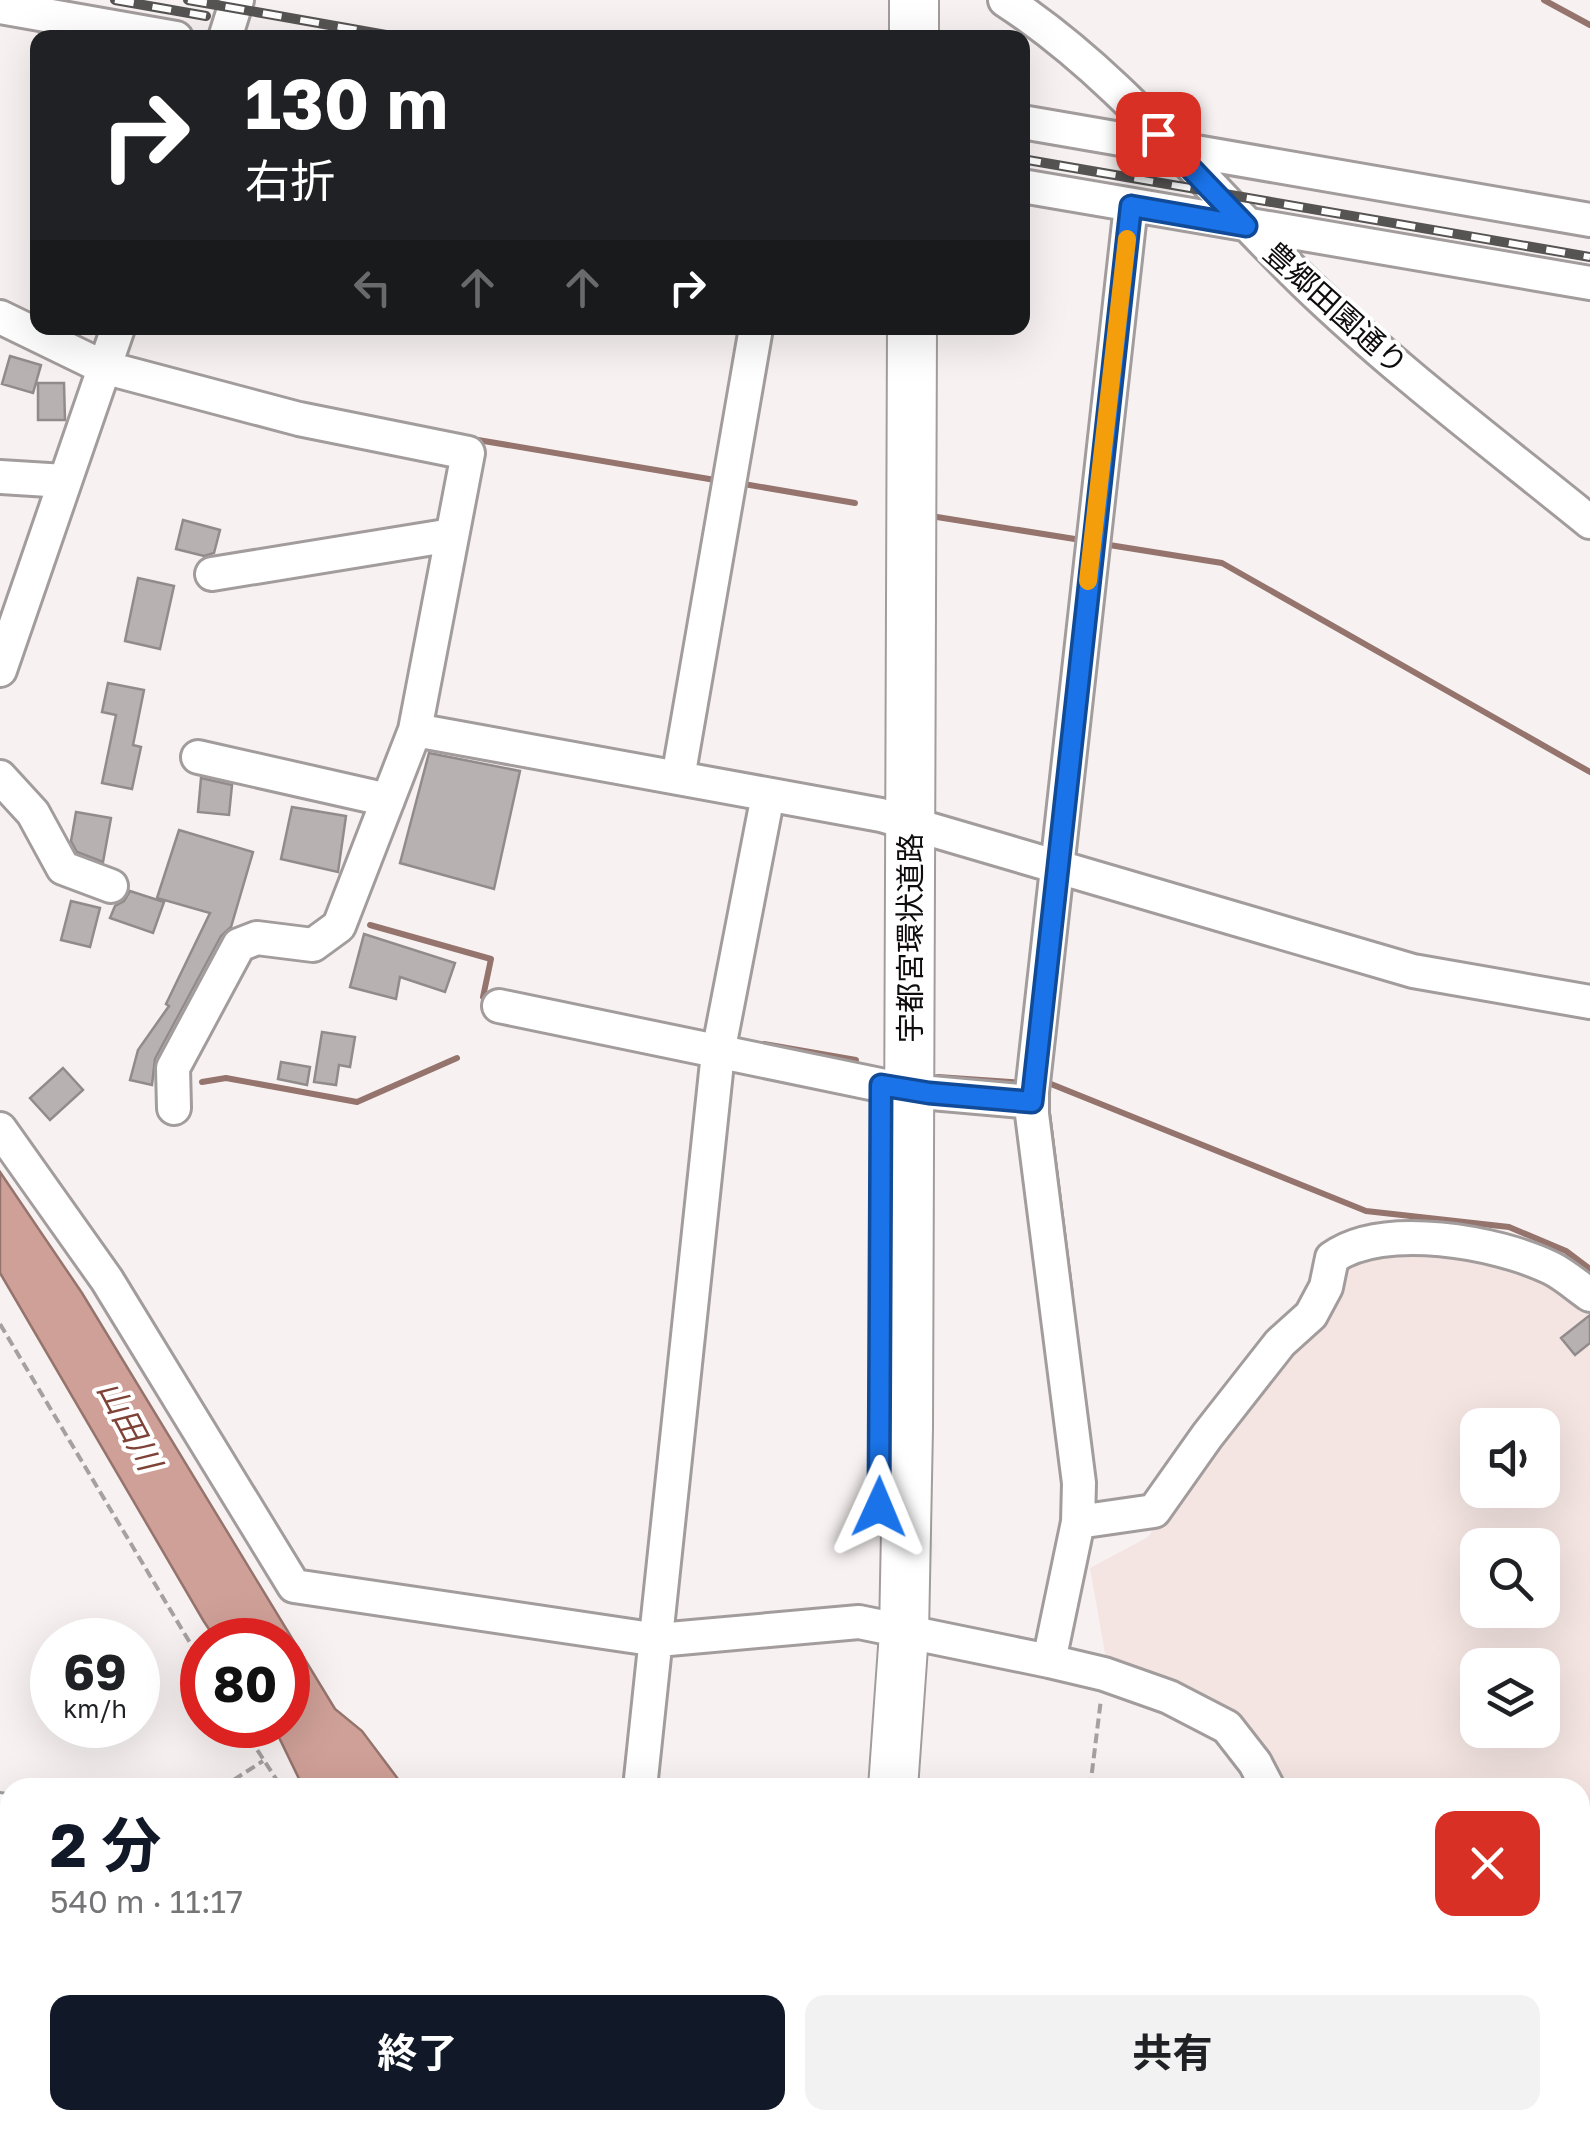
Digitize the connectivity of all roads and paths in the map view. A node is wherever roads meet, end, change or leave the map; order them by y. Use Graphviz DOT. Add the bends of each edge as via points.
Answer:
graph roads {
  1 [pos="237,0"];
  2 [pos="884,0"];
  3 [pos="914,0"];
  4 [pos="1005,0"];
  5 [pos="0,7"];
  6 [pos="131,30"];
  7 [pos="228,30"];
  8 [pos="884,30"];
  9 [pos="914,30"];
  10 [pos="1030,123"];
  11 [pos="1173,149"];
  12 [pos="1030,187"];
  13 [pos="1131,206"];
  14 [pos="1590,220"];
  15 [pos="1246,226"];
  16 [pos="1590,283"];
  17 [pos="0,318"];
  18 [pos="30,332"];
  19 [pos="35,335"];
  20 [pos="116,335"];
  21 [pos="755,335"];
  22 [pos="883,335"];
  23 [pos="912,335"];
  24 [pos="104,368"];
  25 [pos="0,477"];
  26 [pos="65,481"];
  27 [pos="1590,522"];
  28 [pos="452,536"];
  29 [pos="212,574"];
  30 [pos="0,670"];
  31 [pos="415,730"];
  32 [pos="198,756"];
  33 [pos="0,778"];
  34 [pos="678,778"];
  35 [pos="768,795"];
  36 [pos="388,800"];
  37 [pos="896,819"];
  38 [pos="1056,864"];
  39 [pos="111,886"];
  40 [pos="1590,1002"];
  41 [pos="500,1006"];
  42 [pos="718,1053"];
  43 [pos="895,1088"];
  44 [pos="1032,1102"];
  45 [pos="174,1108"];
  46 [pos="0,1129"];
  47 [pos="1590,1295"];
  48 [pos="0,1324"];
  49 [pos="1078,1522"];
  50 [pos="180,1626"];
  51 [pos="890,1630"];
  52 [pos="658,1640"];
  53 [pos="1049,1661"];
  54 [pos="1104,1674"];
  55 [pos="255,1748"];
  56 [pos="263,1760"];
  57 [pos="236,1778"];
  58 [pos="275,1778"];
  59 [pos="641,1778"];
  60 [pos="868,1778"];
  61 [pos="893,1778"];
  62 [pos="1091,1778"];
  63 [pos="1263,1778"];
  1 -- 7 [label="street"];
  2 -- 8 [label="highway"];
  3 -- 9 [label="highway"];
  4 -- 11 [label="street, 豊郷田園通り" via="1082,58"];
  5 -- 6 [label="street"];
  10 -- 11 [label="street"];
  11 -- 14 [label="street"];
  11 -- 15 [label="street, 豊郷田園通り"];
  12 -- 13 [label="street"];
  13 -- 15 [label="street"];
  13 -- 38 [label="street"];
  15 -- 16 [label="street"];
  15 -- 27 [label="street, 豊郷田園通り" via="1359,332"];
  17 -- 18 [label="street"];
  19 -- 24 [label="street"];
  20 -- 24 [label="street"];
  21 -- 34 [label="street"];
  22 -- 37 [label="highway, 宇都宮環状道路"];
  23 -- 37 [label="highway, 宇都宮環状道路"];
  24 -- 26 [label="street"];
  24 -- 28 [label="street" via="299,419 468,453"];
  25 -- 26 [label="street"];
  26 -- 30 [label="street"];
  28 -- 29 [label="street"];
  28 -- 31 [label="street"];
  31 -- 34 [label="street"];
  31 -- 36 [label="street"];
  32 -- 36 [label="street"];
  33 -- 39 [label="street" via="33,814 62,868"];
  34 -- 35 [label="street"];
  35 -- 37 [label="street"];
  35 -- 42 [label="street"];
  36 -- 45 [label="street" via="339,926 313,945 257,938 239,945 172,1068"];
  37 -- 38 [label="street"];
  37 -- 43 [label="highway, 宇都宮環状道路"];
  38 -- 40 [label="street" via="1413,971"];
  38 -- 44 [label="street"];
  41 -- 42 [label="street"];
  42 -- 43 [label="street"];
  42 -- 52 [label="street"];
  43 -- 44 [label="street"];
  43 -- 51 [label="highway, 宇都宮環状道路"];
  44 -- 49 [label="street" via="1079,1483"];
  46 -- 52 [label="street" via="107,1280 294,1586"];
  47 -- 49 [label="street" via="1552,1269 1488,1245 1396,1239 1348,1247 1332,1258 1312,1315 1268,1358 1154,1512"];
  48 -- 50 [label="path"];
  49 -- 53 [label="street"];
  51 -- 52 [label="street" via="859,1622"];
  51 -- 53 [label="street"];
  51 -- 60 [label="highway, 宇都宮環状道路"];
  51 -- 61 [label="highway, 宇都宮環状道路"];
  52 -- 59 [label="street"];
  53 -- 54 [label="street"];
  54 -- 62 [label="path"];
  54 -- 63 [label="street" via="1227,1726"];
  55 -- 56 [label="path"];
  56 -- 57 [label="path"];
  56 -- 58 [label="path"];
}
